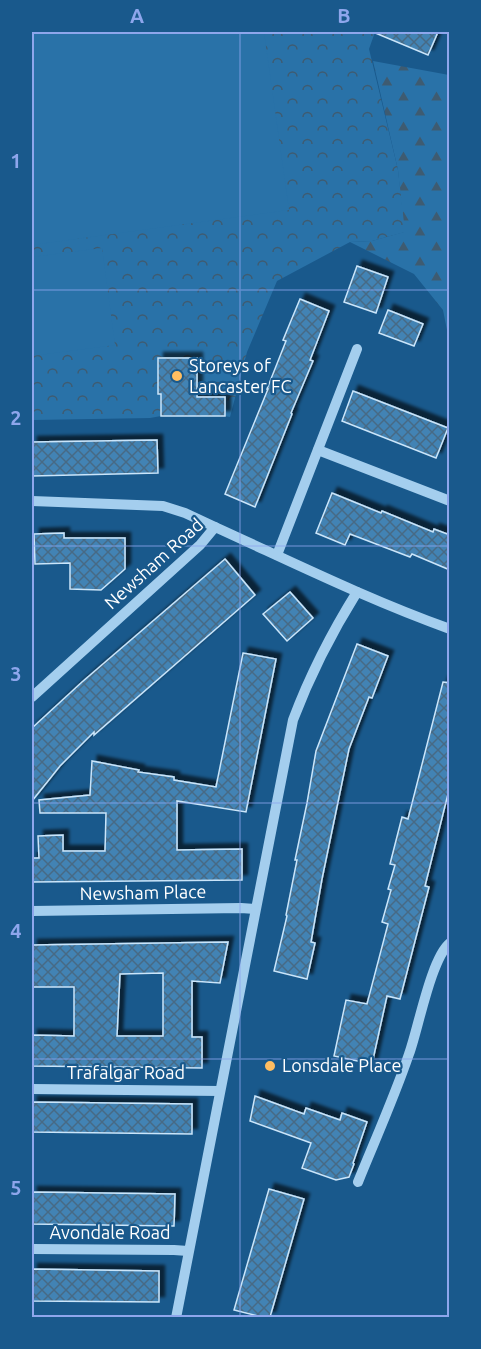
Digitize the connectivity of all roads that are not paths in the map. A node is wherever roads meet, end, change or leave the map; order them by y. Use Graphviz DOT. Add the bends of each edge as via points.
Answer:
graph roads {
  1 [pos="357,349"];
  2 [pos="318,450"];
  3 [pos="32,501"];
  4 [pos="450,501"];
  5 [pos="214,527"];
  6 [pos="277,555"];
  7 [pos="357,592"];
  8 [pos="450,629"];
  9 [pos="32,697"];
  10 [pos="255,909"];
  11 [pos="32,912"];
  12 [pos="450,943"];
  13 [pos="32,1089"];
  14 [pos="220,1091"];
  15 [pos="358,1182"];
  16 [pos="32,1249"];
  17 [pos="188,1251"];
  18 [pos="176,1317"];
  1 -- 2 [label="street"];
  2 -- 4 [label="street"];
  2 -- 6 [label="street"];
  3 -- 5 [label="street" via="163,506"];
  5 -- 6 [label="street, Newsham Road"];
  5 -- 9 [label="street, Newsham Road" via="200,545"];
  6 -- 7 [label="street, Newsham Road"];
  7 -- 8 [label="street, Newsham Road"];
  7 -- 10 [label="street" via="322,654 293,720"];
  10 -- 11 [label="street, Newsham Place"];
  10 -- 14 [label="street"];
  12 -- 15 [label="street" via="435,967 409,1054"];
  13 -- 14 [label="street, Trafalgar Road"];
  14 -- 17 [label="street"];
  16 -- 17 [label="street, Avondale Road"];
  17 -- 18 [label="street"];
}
